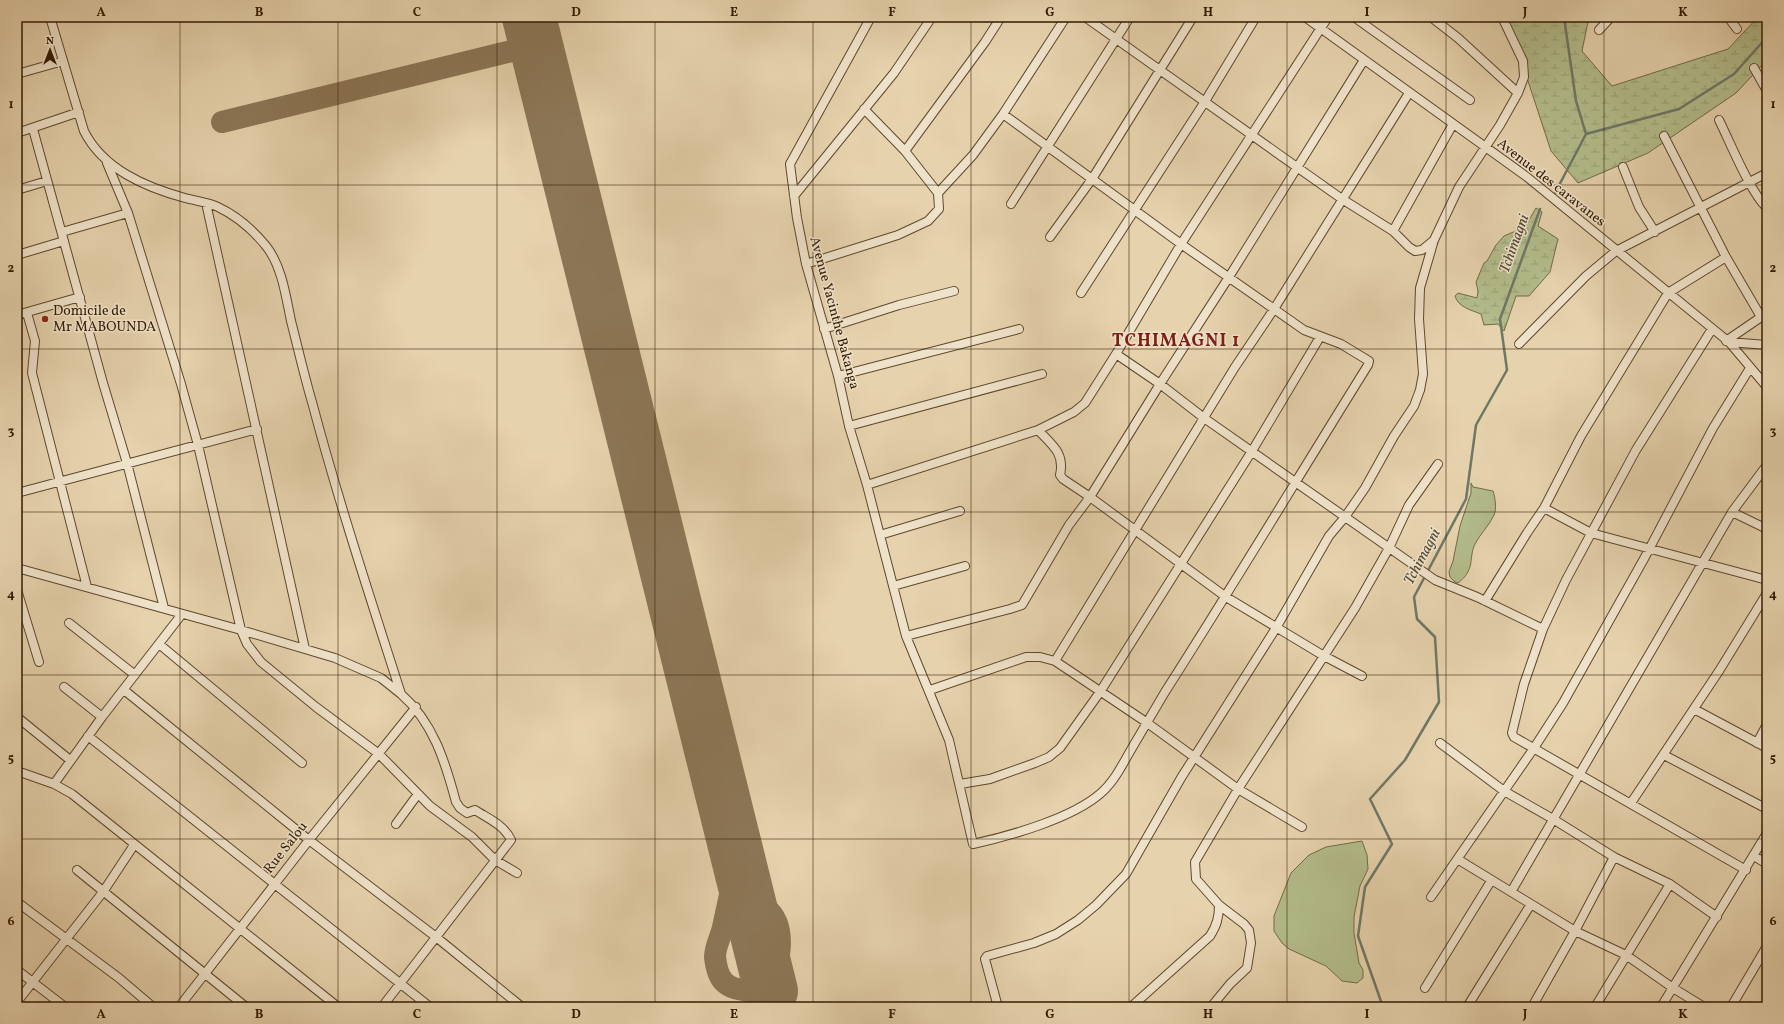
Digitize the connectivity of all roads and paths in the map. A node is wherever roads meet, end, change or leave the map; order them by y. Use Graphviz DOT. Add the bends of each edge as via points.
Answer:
graph roads {
  1 [pos="50,17"];
  2 [pos="870,17"];
  3 [pos="932,17"];
  4 [pos="1001,17"];
  5 [pos="1066,17"];
  6 [pos="1085,17"];
  7 [pos="1130,17"];
  8 [pos="1193,17"];
  9 [pos="1256,17"];
  10 [pos="1304,17"];
  11 [pos="1328,17"];
  12 [pos="1354,17"];
  13 [pos="1431,17"];
  14 [pos="1502,17"];
  15 [pos="1611,17"];
  16 [pos="1728,17"];
  17 [pos="1320,28"];
  18 [pos="1737,29"];
  19 [pos="1599,30"];
  20 [pos="1115,39"];
  21 [pos="1364,60"];
  22 [pos="63,61"];
  23 [pos="1754,68"];
  24 [pos="1160,70"];
  25 [pos="17,74"];
  26 [pos="1767,91"];
  27 [pos="1409,93"];
  28 [pos="1518,93"];
  29 [pos="1470,100"];
  30 [pos="1204,103"];
  31 [pos="864,109"];
  32 [pos="79,112"];
  33 [pos="1003,114"];
  34 [pos="1719,120"];
  35 [pos="1453,124"];
  36 [pos="33,129"];
  37 [pos="17,133"];
  38 [pos="1252,134"];
  39 [pos="1664,136"];
  40 [pos="1047,146"];
  41 [pos="1485,148"];
  42 [pos="905,151"];
  43 [pos="107,162"];
  44 [pos="1623,167"];
  45 [pos="1296,168"];
  46 [pos="1767,174"];
  47 [pos="1092,179"];
  48 [pos="47,181"];
  49 [pos="1750,182"];
  50 [pos="17,190"];
  51 [pos="938,193"];
  52 [pos="794,196"];
  53 [pos="1342,199"];
  54 [pos="206,203"];
  55 [pos="1011,204"];
  56 [pos="1700,208"];
  57 [pos="1767,208"];
  58 [pos="1136,211"];
  59 [pos="128,213"];
  60 [pos="1393,231"];
  61 [pos="62,232"];
  62 [pos="1655,232"];
  63 [pos="1050,237"];
  64 [pos="1434,240"];
  65 [pos="64,242"];
  66 [pos="1181,244"];
  67 [pos="1616,251"];
  68 [pos="17,255"];
  69 [pos="1726,257"];
  70 [pos="806,264"];
  71 [pos="1229,277"];
  72 [pos="954,291"];
  73 [pos="1081,293"];
  74 [pos="1668,293"];
  75 [pos="80,297"];
  76 [pos="1274,309"];
  77 [pos="27,313"];
  78 [pos="17,315"];
  79 [pos="1764,315"];
  80 [pos="1712,329"];
  81 [pos="824,330"];
  82 [pos="1019,330"];
  83 [pos="1320,337"];
  84 [pos="1727,342"];
  85 [pos="1519,344"];
  86 [pos="1767,345"];
  87 [pos="1116,354"];
  88 [pos="1750,368"];
  89 [pos="1042,374"];
  90 [pos="838,376"];
  91 [pos="1160,384"];
  92 [pos="1767,387"];
  93 [pos="1204,418"];
  94 [pos="849,426"];
  95 [pos="257,429"];
  96 [pos="1038,430"];
  97 [pos="198,445"];
  98 [pos="1252,450"];
  99 [pos="127,463"];
  100 [pos="1438,464"];
  101 [pos="1767,465"];
  102 [pos="59,481"];
  103 [pos="1295,482"];
  104 [pos="867,485"];
  105 [pos="17,493"];
  106 [pos="1090,497"];
  107 [pos="1544,508"];
  108 [pos="960,511"];
  109 [pos="1732,512"];
  110 [pos="1345,517"];
  111 [pos="1767,529"];
  112 [pos="1136,531"];
  113 [pos="1591,533"];
  114 [pos="880,536"];
  115 [pos="1389,548"];
  116 [pos="1649,548"];
  117 [pos="1180,563"];
  118 [pos="1704,563"];
  119 [pos="965,566"];
  120 [pos="17,568"];
  121 [pos="1767,580"];
  122 [pos="893,586"];
  123 [pos="86,587"];
  124 [pos="17,590"];
  125 [pos="1767,592"];
  126 [pos="1226,597"];
  127 [pos="1485,601"];
  128 [pos="164,608"];
  129 [pos="182,614"];
  130 [pos="69,623"];
  131 [pos="1276,628"];
  132 [pos="1543,629"];
  133 [pos="241,630"];
  134 [pos="906,636"];
  135 [pos="159,644"];
  136 [pos="305,649"];
  137 [pos="1324,656"];
  138 [pos="39,662"];
  139 [pos="1055,662"];
  140 [pos="135,675"];
  141 [pos="1362,676"];
  142 [pos="64,687"];
  143 [pos="124,690"];
  144 [pos="930,690"];
  145 [pos="1100,692"];
  146 [pos="401,694"];
  147 [pos="416,707"];
  148 [pos="1694,709"];
  149 [pos="17,717"];
  150 [pos="102,717"];
  151 [pos="1146,722"];
  152 [pos="1767,724"];
  153 [pos="88,736"];
  154 [pos="1440,743"];
  155 [pos="1758,743"];
  156 [pos="1534,748"];
  157 [pos="1767,748"];
  158 [pos="379,754"];
  159 [pos="1664,755"];
  160 [pos="1195,757"];
  161 [pos="70,760"];
  162 [pos="302,763"];
  163 [pos="17,771"];
  164 [pos="1581,774"];
  165 [pos="54,784"];
  166 [pos="960,784"];
  167 [pos="1238,789"];
  168 [pos="1504,791"];
  169 [pos="418,794"];
  170 [pos="1631,803"];
  171 [pos="1767,809"];
  172 [pos="1554,818"];
  173 [pos="396,824"];
  174 [pos="1302,827"];
  175 [pos="1767,833"];
  176 [pos="309,840"];
  177 [pos="134,845"];
  178 [pos="1754,856"];
  179 [pos="1614,857"];
  180 [pos="495,860"];
  181 [pos="1459,860"];
  182 [pos="1767,864"];
  183 [pos="77,870"];
  184 [pos="1746,870"];
  185 [pos="517,873"];
  186 [pos="1491,881"];
  187 [pos="1670,884"];
  188 [pos="275,885"];
  189 [pos="103,892"];
  190 [pos="1511,892"];
  191 [pos="1431,897"];
  192 [pos="17,902"];
  193 [pos="1218,904"];
  194 [pos="1531,904"];
  195 [pos="1717,917"];
  196 [pos="240,930"];
  197 [pos="1576,931"];
  198 [pos="65,937"];
  199 [pos="436,937"];
  200 [pos="1767,946"];
  201 [pos="1626,955"];
  202 [pos="17,970"];
  203 [pos="205,974"];
  204 [pos="32,981"];
  205 [pos="400,983"];
  206 [pos="1425,988"];
  207 [pos="1673,988"];
  208 [pos="17,1002"];
  209 [pos="64,1007"];
  210 [pos="153,1007"];
  211 [pos="179,1007"];
  212 [pos="246,1007"];
  213 [pos="338,1007"];
  214 [pos="382,1007"];
  215 [pos="430,1007"];
  216 [pos="522,1007"];
  217 [pos="998,1007"];
  218 [pos="1130,1007"];
  219 [pos="1211,1007"];
  220 [pos="1467,1007"];
  221 [pos="1532,1007"];
  222 [pos="1595,1007"];
  223 [pos="1662,1007"];
  224 [pos="1704,1007"];
  225 [pos="1731,1007"];
  1 -- 22 [label="street"];
  2 -- 52 [label="street, Avenue Yacinthe Bakanga" via="790,164"];
  3 -- 31 [label="street" via="894,73"];
  4 -- 42 [label="street"];
  5 -- 33 [label="street"];
  6 -- 20 [label="street"];
  7 -- 20 [label="street"];
  8 -- 24 [label="street"];
  9 -- 30 [label="street"];
  10 -- 17 [label="street, Avenue des caravanes"];
  11 -- 17 [label="street"];
  12 -- 29 [label="street"];
  13 -- 28 [label="street"];
  14 -- 28 [label="street" via="1518,48 1525,69"];
  15 -- 19 [label="street"];
  16 -- 18 [label="street"];
  17 -- 21 [label="street, Avenue des caravanes"];
  17 -- 38 [label="street"];
  20 -- 24 [label="street"];
  20 -- 40 [label="street"];
  21 -- 27 [label="street, Avenue des caravanes"];
  21 -- 45 [label="street"];
  22 -- 25 [label="street"];
  22 -- 32 [label="street"];
  23 -- 26 [label="street"];
  24 -- 30 [label="street"];
  24 -- 47 [label="street"];
  27 -- 35 [label="street, Avenue des caravanes"];
  27 -- 53 [label="street"];
  28 -- 41 [label="street"];
  30 -- 38 [label="street"];
  30 -- 58 [label="street"];
  31 -- 42 [label="street"];
  31 -- 52 [label="street"];
  32 -- 36 [label="street"];
  32 -- 43 [label="street" via="90,144"];
  33 -- 40 [label="street"];
  33 -- 51 [label="street" via="973,155"];
  34 -- 49 [label="street"];
  35 -- 41 [label="street, Avenue des caravanes"];
  35 -- 60 [label="street"];
  36 -- 37 [label="street"];
  36 -- 48 [label="street"];
  38 -- 45 [label="street"];
  38 -- 66 [label="street"];
  39 -- 56 [label="street"];
  40 -- 47 [label="street"];
  40 -- 55 [label="street"];
  41 -- 64 [label="street" via="1459,188"];
  41 -- 67 [label="street, Avenue des caravanes" via="1526,177"];
  42 -- 51 [label="street"];
  43 -- 54 [label="street" via="135,180 165,192"];
  43 -- 59 [label="street"];
  44 -- 62 [label="street" via="1640,207"];
  45 -- 53 [label="street"];
  45 -- 71 [label="street"];
  46 -- 49 [label="street"];
  47 -- 58 [label="street"];
  47 -- 63 [label="street"];
  48 -- 50 [label="street"];
  48 -- 61 [label="street"];
  49 -- 56 [label="street"];
  49 -- 57 [label="street"];
  51 -- 70 [label="street" via="939,208 928,221 898,235"];
  52 -- 70 [label="street, Avenue Yacinthe Bakanga"];
  53 -- 60 [label="street"];
  53 -- 76 [label="street"];
  54 -- 95 [label="street"];
  54 -- 146 [label="street" via="218,207 246,225 266,246 276,262 324,446"];
  56 -- 62 [label="street"];
  56 -- 69 [label="street"];
  58 -- 66 [label="street"];
  58 -- 73 [label="street"];
  59 -- 61 [label="street"];
  59 -- 97 [label="street"];
  60 -- 64 [label="street" via="1415,251 1422,250"];
  61 -- 65 [label="street"];
  62 -- 67 [label="street"];
  64 -- 110 [label="street" via="1420,288 1419,319 1423,374 1420,390 1414,406"];
  65 -- 68 [label="street"];
  65 -- 75 [label="street"];
  66 -- 71 [label="street"];
  66 -- 87 [label="street"];
  67 -- 74 [label="street, Avenue des caravanes"];
  67 -- 85 [label="street" via="1586,276"];
  69 -- 74 [label="street"];
  69 -- 79 [label="street"];
  70 -- 81 [label="street, Avenue Yacinthe Bakanga"];
  71 -- 76 [label="street"];
  71 -- 91 [label="street"];
  72 -- 81 [label="street" via="899,305"];
  74 -- 80 [label="street, Avenue des caravanes"];
  74 -- 107 [label="street" via="1581,436"];
  75 -- 77 [label="street"];
  75 -- 99 [label="street"];
  76 -- 83 [label="street" via="1304,330"];
  76 -- 93 [label="street"];
  77 -- 78 [label="street"];
  77 -- 102 [label="street" via="35,342 32,373"];
  79 -- 84 [label="street"];
  80 -- 84 [label="street, Avenue des caravanes"];
  80 -- 113 [label="street" via="1636,450"];
  81 -- 90 [label="street, Avenue Yacinthe Bakanga"];
  82 -- 90 [label="street"];
  83 -- 98 [label="street"];
  83 -- 103 [label="street" via="1341,344 1369,361"];
  84 -- 86 [label="street"];
  84 -- 88 [label="street, Avenue des caravanes"];
  87 -- 91 [label="street"];
  87 -- 96 [label="street" via="1085,403 1074,412"];
  88 -- 92 [label="street, Avenue des caravanes"];
  88 -- 116 [label="street" via="1713,428"];
  89 -- 94 [label="street"];
  90 -- 94 [label="street, Avenue Yacinthe Bakanga"];
  91 -- 93 [label="street"];
  91 -- 106 [label="street"];
  93 -- 98 [label="street"];
  93 -- 112 [label="street"];
  94 -- 104 [label="street, Avenue Yacinthe Bakanga"];
  95 -- 97 [label="street"];
  95 -- 136 [label="street"];
  96 -- 104 [label="street"];
  96 -- 106 [label="street" via="1061,458 1060,475 1063,479"];
  97 -- 99 [label="street"];
  97 -- 133 [label="street"];
  98 -- 103 [label="street"];
  98 -- 117 [label="street"];
  99 -- 102 [label="street"];
  99 -- 128 [label="street"];
  100 -- 115 [label="street" via="1409,505"];
  101 -- 109 [label="street"];
  102 -- 105 [label="street"];
  102 -- 123 [label="street"];
  103 -- 110 [label="street"];
  103 -- 126 [label="street"];
  104 -- 114 [label="street, Avenue Yacinthe Bakanga"];
  106 -- 112 [label="street"];
  106 -- 134 [label="street" via="1069,525 1022,605"];
  107 -- 113 [label="street"];
  107 -- 127 [label="street"];
  108 -- 114 [label="street"];
  109 -- 111 [label="street"];
  109 -- 118 [label="street"];
  110 -- 115 [label="street"];
  110 -- 131 [label="street" via="1329,536"];
  112 -- 117 [label="street"];
  112 -- 139 [label="street"];
  113 -- 116 [label="street"];
  113 -- 132 [label="street"];
  114 -- 122 [label="street, Avenue Yacinthe Bakanga"];
  115 -- 127 [label="street" via="1435,580"];
  115 -- 137 [label="street"];
  116 -- 118 [label="street"];
  116 -- 156 [label="street" via="1563,703"];
  117 -- 126 [label="street"];
  117 -- 145 [label="street"];
  118 -- 121 [label="street"];
  118 -- 164 [label="street"];
  119 -- 122 [label="street"];
  120 -- 123 [label="street"];
  122 -- 134 [label="street, Avenue Yacinthe Bakanga"];
  123 -- 128 [label="street"];
  124 -- 138 [label="street"];
  125 -- 148 [label="street"];
  126 -- 131 [label="street"];
  126 -- 151 [label="street"];
  127 -- 132 [label="street"];
  128 -- 129 [label="street"];
  129 -- 133 [label="street"];
  129 -- 135 [label="street"];
  130 -- 140 [label="street"];
  131 -- 137 [label="street"];
  131 -- 160 [label="street"];
  132 -- 156 [label="street" via="1512,727 1514,737"];
  133 -- 136 [label="street"];
  133 -- 158 [label="street" via="247,644 261,662"];
  134 -- 144 [label="street, Avenue Yacinthe Bakanga"];
  135 -- 140 [label="street"];
  135 -- 162 [label="street"];
  136 -- 146 [label="street" via="362,669 380,678"];
  137 -- 141 [label="street"];
  137 -- 167 [label="street"];
  139 -- 144 [label="street" via="1040,657 1026,657"];
  139 -- 145 [label="street"];
  140 -- 143 [label="street"];
  142 -- 150 [label="street"];
  143 -- 150 [label="street"];
  143 -- 176 [label="street"];
  144 -- 166 [label="street" via="949,740"];
  145 -- 151 [label="street"];
  145 -- 166 [label="street" via="1060,748 1048,757 990,779"];
  146 -- 147 [label="street"];
  147 -- 158 [label="street, Rue Salou"];
  147 -- 180 [label="street" via="441,750 460,808 467,813 476,810 507,830 511,840"];
  148 -- 155 [label="street"];
  148 -- 159 [label="street"];
  149 -- 161 [label="street"];
  150 -- 153 [label="street"];
  151 -- 160 [label="street"];
  151 -- 166 [label="street" via="1110,784 1093,799 1008,836 973,844"];
  152 -- 155 [label="street"];
  153 -- 161 [label="street"];
  153 -- 188 [label="street"];
  154 -- 168 [label="street"];
  155 -- 157 [label="street"];
  156 -- 164 [label="street"];
  156 -- 168 [label="street"];
  158 -- 169 [label="street"];
  158 -- 176 [label="street, Rue Salou"];
  159 -- 170 [label="street"];
  159 -- 171 [label="street"];
  160 -- 167 [label="street"];
  160 -- 217 [label="street" via="1126,874 1111,890 1078,920 1056,934 987,956 985,959"];
  161 -- 165 [label="street"];
  163 -- 165 [label="street"];
  164 -- 170 [label="street"];
  164 -- 172 [label="street"];
  165 -- 177 [label="street" via="72,794"];
  167 -- 174 [label="street"];
  167 -- 193 [label="street" via="1195,862 1196,879"];
  168 -- 172 [label="street"];
  168 -- 181 [label="street"];
  169 -- 173 [label="street"];
  169 -- 180 [label="street" via="472,837"];
  170 -- 184 [label="street"];
  172 -- 179 [label="street"];
  172 -- 190 [label="street"];
  175 -- 178 [label="street"];
  176 -- 188 [label="street, Rue Salou"];
  176 -- 199 [label="street"];
  177 -- 189 [label="street"];
  177 -- 196 [label="street"];
  178 -- 182 [label="street"];
  178 -- 184 [label="street"];
  179 -- 187 [label="street"];
  179 -- 197 [label="street"];
  180 -- 185 [label="street"];
  180 -- 199 [label="street"];
  181 -- 186 [label="street"];
  181 -- 191 [label="street"];
  183 -- 189 [label="street"];
  184 -- 195 [label="street"];
  186 -- 190 [label="street"];
  186 -- 206 [label="street"];
  187 -- 195 [label="street"];
  187 -- 201 [label="street"];
  188 -- 196 [label="street, Rue Salou"];
  188 -- 205 [label="street"];
  189 -- 198 [label="street"];
  189 -- 203 [label="street"];
  190 -- 194 [label="street"];
  192 -- 198 [label="street"];
  193 -- 218 [label="street" via="1219,916 1210,936"];
  193 -- 219 [label="street" via="1249,930 1250,956 1247,968"];
  194 -- 197 [label="street"];
  194 -- 220 [label="street"];
  195 -- 207 [label="street"];
  196 -- 203 [label="street, Rue Salou"];
  196 -- 213 [label="street"];
  197 -- 201 [label="street"];
  197 -- 221 [label="street"];
  198 -- 204 [label="street"];
  198 -- 210 [label="street"];
  199 -- 205 [label="street"];
  199 -- 216 [label="street"];
  200 -- 225 [label="street"];
  201 -- 207 [label="street"];
  201 -- 222 [label="street"];
  202 -- 204 [label="street"];
  203 -- 211 [label="street, Rue Salou"];
  203 -- 212 [label="street"];
  204 -- 208 [label="street"];
  204 -- 209 [label="street"];
  205 -- 214 [label="street"];
  205 -- 215 [label="street"];
  207 -- 223 [label="street"];
  207 -- 224 [label="street"];
}
